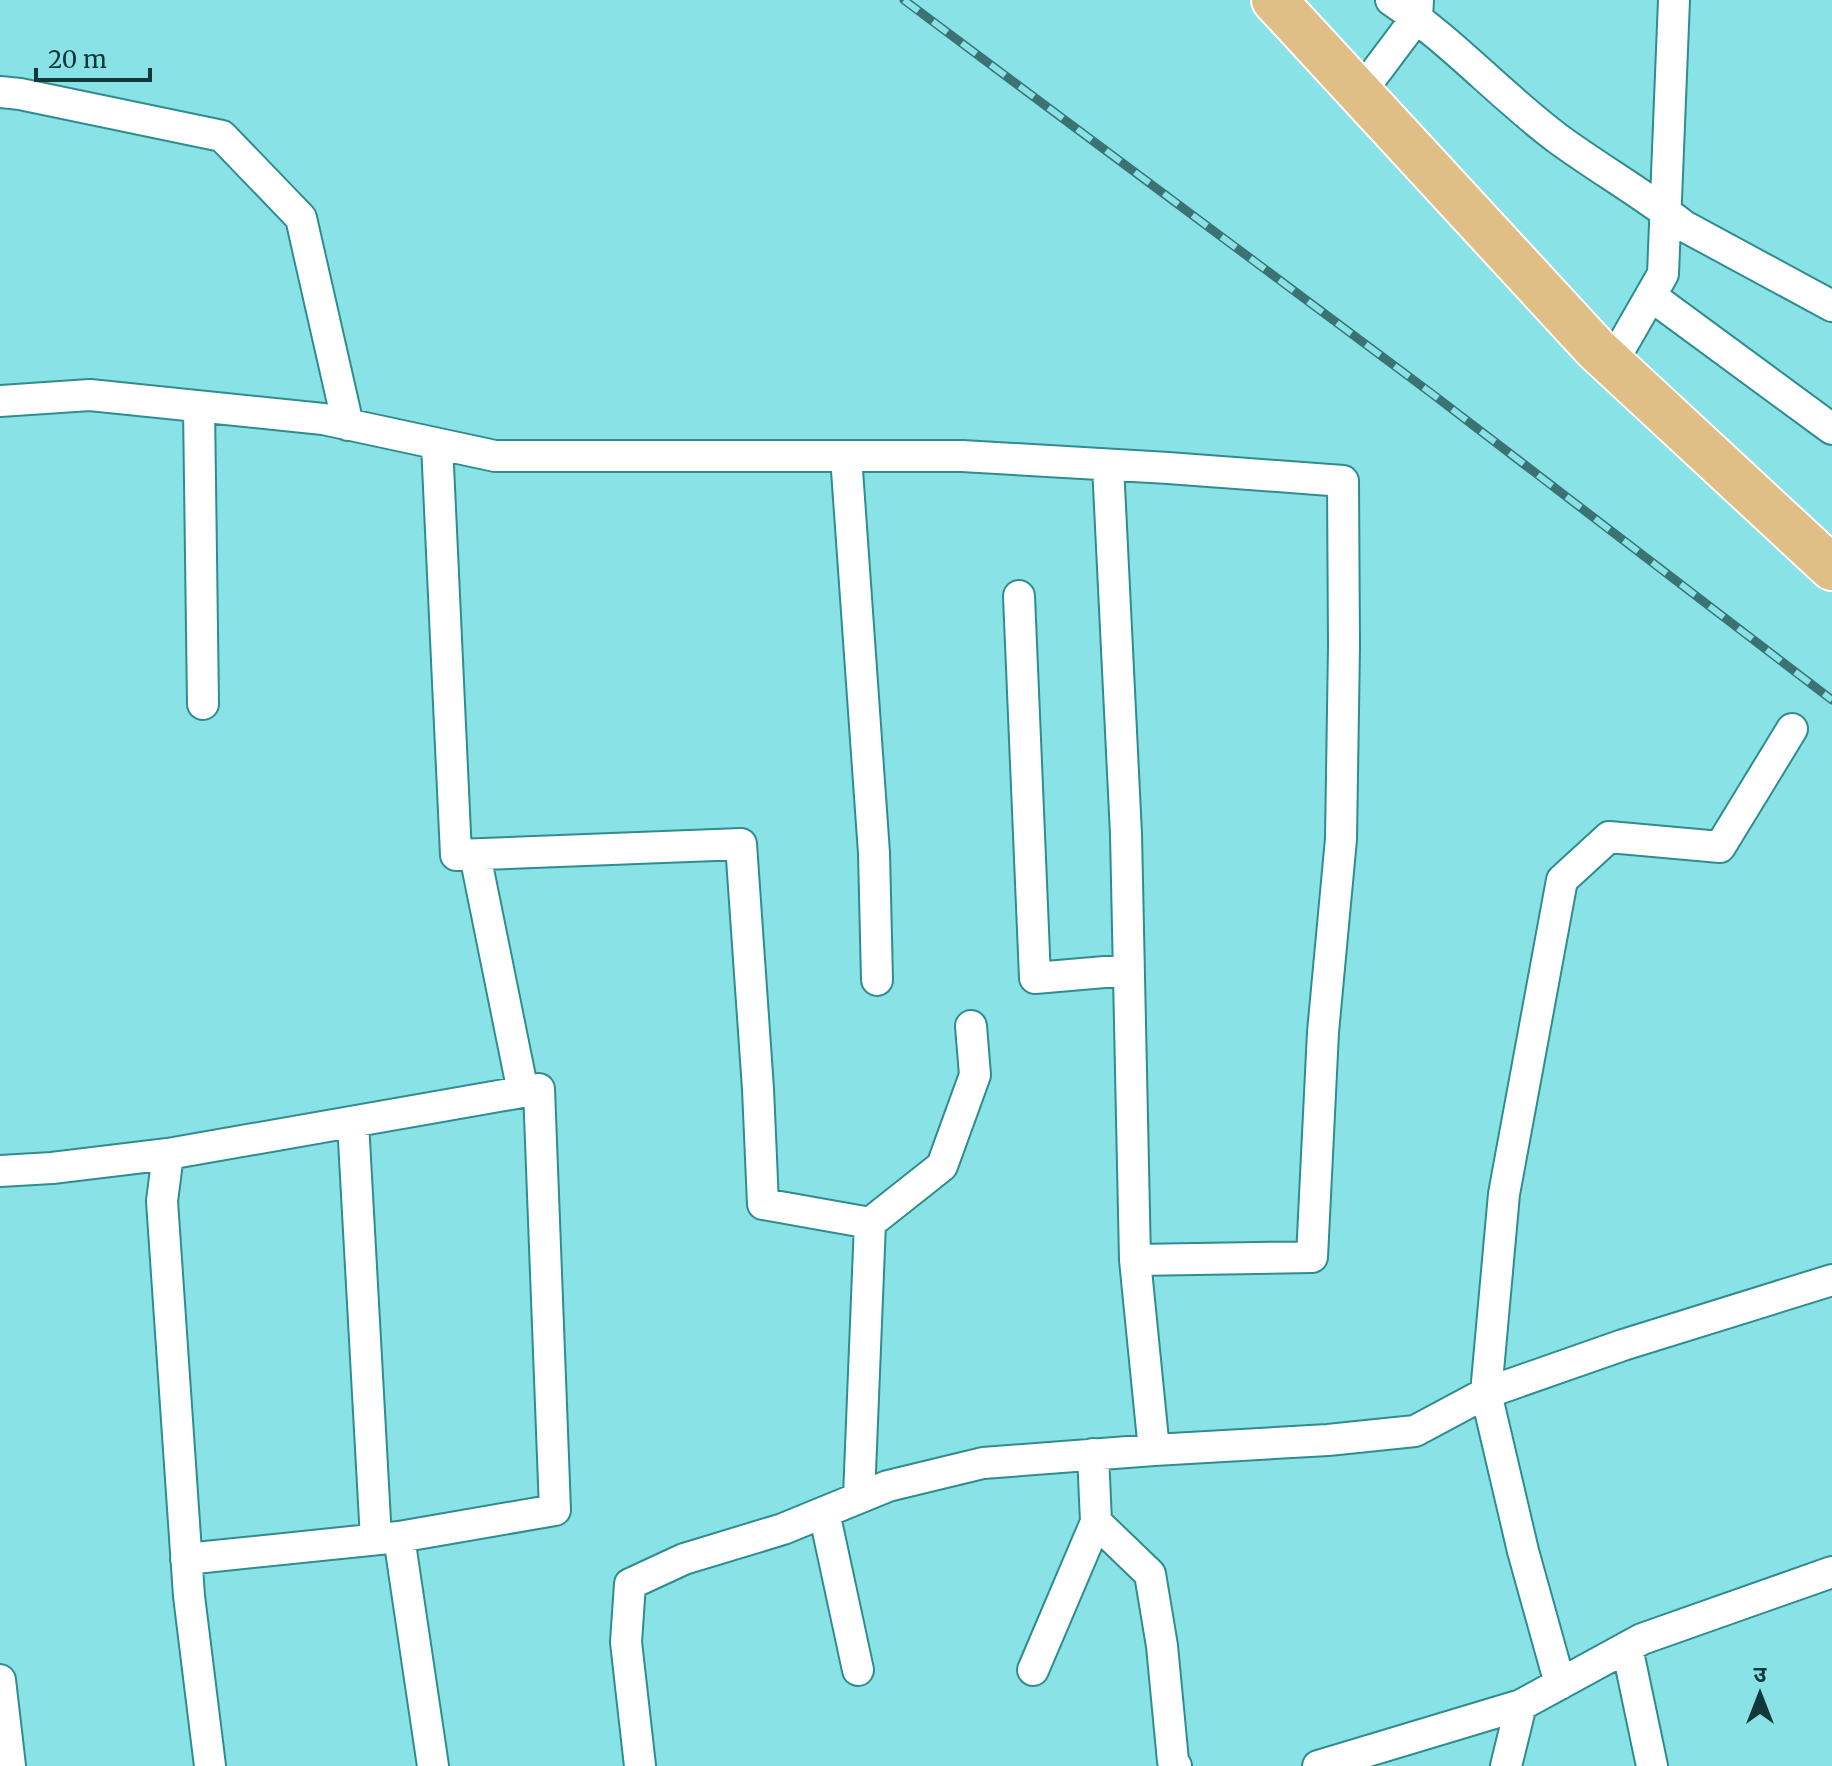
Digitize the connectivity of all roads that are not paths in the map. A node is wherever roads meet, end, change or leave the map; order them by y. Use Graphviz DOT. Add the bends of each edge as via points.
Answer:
graph roads {
  1 [pos="1274,0"];
  2 [pos="1391,0"];
  3 [pos="1674,0"];
  4 [pos="1418,9"];
  5 [pos="0,92"];
  6 [pos="1360,93"];
  7 [pos="1666,212"];
  8 [pos="1651,296"];
  9 [pos="1832,306"];
  10 [pos="1612,363"];
  11 [pos="0,401"];
  12 [pos="199,407"];
  13 [pos="348,425"];
  14 [pos="1832,429"];
  15 [pos="437,444"];
  16 [pos="846,456"];
  17 [pos="1108,465"];
  18 [pos="1832,568"];
  19 [pos="1019,596"];
  20 [pos="203,704"];
  21 [pos="1792,729"];
  22 [pos="475,855"];
  23 [pos="1128,970"];
  24 [pos="877,980"];
  25 [pos="971,1026"];
  26 [pos="523,1092"];
  27 [pos="353,1122"];
  28 [pos="168,1154"];
  29 [pos="0,1171"];
  30 [pos="870,1223"];
  31 [pos="1135,1260"];
  32 [pos="1832,1280"];
  33 [pos="1486,1393"];
  34 [pos="1154,1450"];
  35 [pos="1093,1454"];
  36 [pos="859,1497"];
  37 [pos="824,1512"];
  38 [pos="1096,1522"];
  39 [pos="388,1538"];
  40 [pos="186,1559"];
  41 [pos="1832,1572"];
  42 [pos="1627,1647"];
  43 [pos="858,1670"];
  44 [pos="1033,1670"];
  45 [pos="0,1680"];
  46 [pos="1560,1684"];
  47 [pos="1521,1705"];
  48 [pos="10,1766"];
  49 [pos="210,1766"];
  50 [pos="433,1766"];
  51 [pos="640,1766"];
  52 [pos="1176,1766"];
  53 [pos="1318,1766"];
  54 [pos="1506,1766"];
  55 [pos="1652,1766"];
  1 -- 6 [label="main road"];
  2 -- 4 [label="street"];
  3 -- 7 [label="street"];
  4 -- 6 [label="street"];
  4 -- 7 [label="street" via="1556,137"];
  5 -- 13 [label="street" via="222,136 301,218"];
  6 -- 10 [label="main road"];
  7 -- 8 [label="street" via="1663,274"];
  7 -- 9 [label="street"];
  8 -- 10 [label="street"];
  8 -- 14 [label="street"];
  10 -- 18 [label="main road"];
  11 -- 12 [label="street" via="90,395"];
  12 -- 13 [label="street"];
  12 -- 20 [label="street"];
  13 -- 15 [label="street"];
  15 -- 16 [label="street" via="495,456"];
  15 -- 22 [label="street" via="456,855"];
  16 -- 17 [label="street"];
  16 -- 24 [label="street" via="874,853"];
  17 -- 23 [label="street"];
  17 -- 31 [label="street" via="1343,481 1341,839 1323,1032 1312,1257"];
  19 -- 23 [label="street" via="1035,978"];
  21 -- 33 [label="street" via="1720,847 1609,837 1562,880 1504,1194"];
  22 -- 26 [label="street"];
  22 -- 30 [label="street" via="741,844 763,1204"];
  23 -- 31 [label="street"];
  25 -- 30 [label="street" via="975,1075 942,1166"];
  26 -- 27 [label="street"];
  26 -- 39 [label="street" via="539,1089 555,1510"];
  27 -- 28 [label="street"];
  27 -- 39 [label="street"];
  28 -- 29 [label="street"];
  28 -- 40 [label="street" via="162,1201"];
  30 -- 36 [label="street"];
  31 -- 34 [label="street"];
  32 -- 33 [label="street"];
  33 -- 34 [label="street" via="1415,1431"];
  33 -- 46 [label="street"];
  34 -- 35 [label="street"];
  35 -- 36 [label="street" via="983,1463"];
  35 -- 38 [label="street"];
  36 -- 37 [label="street"];
  37 -- 43 [label="street"];
  37 -- 51 [label="street" via="684,1559 630,1584 626,1642"];
  38 -- 44 [label="street"];
  38 -- 52 [label="street" via="1150,1574"];
  39 -- 40 [label="street"];
  39 -- 50 [label="street"];
  40 -- 49 [label="street"];
  41 -- 42 [label="street"];
  42 -- 46 [label="street"];
  42 -- 55 [label="street"];
  45 -- 48 [label="street"];
  46 -- 47 [label="street"];
  47 -- 53 [label="street"];
  47 -- 54 [label="street"];
}
